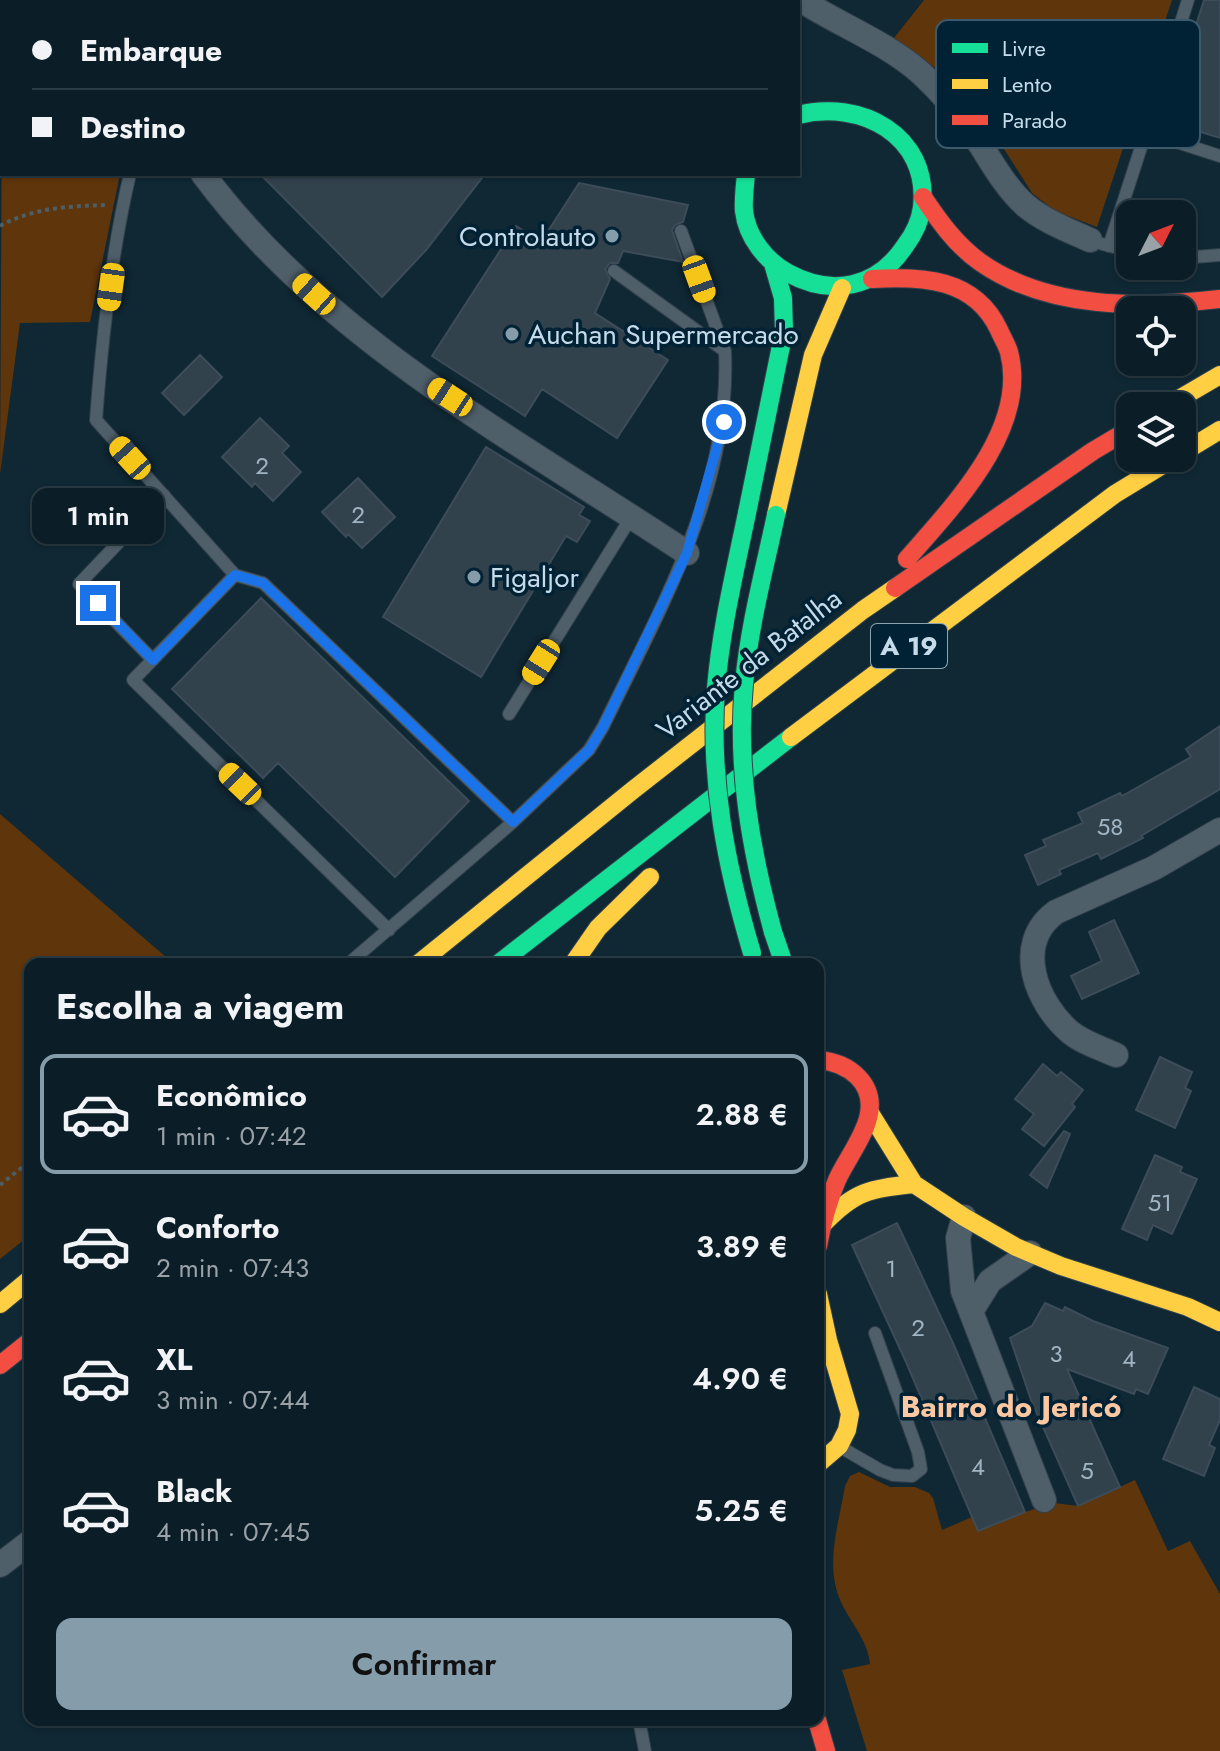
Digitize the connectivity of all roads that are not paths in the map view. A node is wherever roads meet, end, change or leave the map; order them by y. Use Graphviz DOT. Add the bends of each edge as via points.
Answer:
graph roads {
  1 [pos="801,0"];
  2 [pos="1188,0"];
  3 [pos="1182,20"];
  4 [pos="936,90"];
  5 [pos="800,105"];
  6 [pos="817,109"];
  7 [pos="800,114"];
  8 [pos="981,148"];
  9 [pos="1139,148"];
  10 [pos="1195,148"];
  11 [pos="1220,156"];
  12 [pos="129,176"];
  13 [pos="205,176"];
  14 [pos="742,179"];
  15 [pos="923,197"];
  16 [pos="681,231"];
  17 [pos="1099,243"];
  18 [pos="1116,247"];
  19 [pos="1220,255"];
  20 [pos="1196,257"];
  21 [pos="774,267"];
  22 [pos="614,271"];
  23 [pos="872,279"];
  24 [pos="842,288"];
  25 [pos="1220,299"];
  26 [pos="725,351"];
  27 [pos="1220,375"];
  28 [pos="1191,392"];
  29 [pos="1220,430"];
  30 [pos="1116,437"];
  31 [pos="1196,445"];
  32 [pos="1151,472"];
  33 [pos="164,495"];
  34 [pos="632,516"];
  35 [pos="687,553"];
  36 [pos="235,575"];
  37 [pos="863,610"];
  38 [pos="153,660"];
  39 [pos="509,714"];
  40 [pos="706,801"];
  41 [pos="513,822"];
  42 [pos="1220,830"];
  43 [pos="688,842"];
  44 [pos="667,862"];
  45 [pos="389,930"];
  46 [pos="355,958"];
  47 [pos="425,958"];
  48 [pos="506,958"];
  49 [pos="576,958"];
  50 [pos="754,958"];
  51 [pos="782,958"];
  52 [pos="1116,1055"];
  53 [pos="824,1060"];
  54 [pos="870,1113"];
  55 [pos="914,1184"];
  56 [pos="964,1217"];
  57 [pos="824,1221"];
  58 [pos="824,1223"];
  59 [pos="1030,1253"];
  60 [pos="24,1284"];
  61 [pos="0,1304"];
  62 [pos="972,1310"];
  63 [pos="824,1322"];
  64 [pos="1220,1322"];
  65 [pos="875,1333"];
  66 [pos="24,1346"];
  67 [pos="0,1365"];
  68 [pos="839,1446"];
  69 [pos="824,1462"];
  70 [pos="1044,1500"];
  71 [pos="24,1547"];
  72 [pos="0,1565"];
  73 [pos="640,1726"];
  74 [pos="819,1726"];
  75 [pos="645,1751"];
  76 [pos="826,1751"];
  1 -- 4 [label="street" via="876,41"];
  2 -- 3 [label="lane"];
  5 -- 6 [label="main road"];
  6 -- 7 [label="main road"];
  6 -- 15 [label="main road" via="848,109 877,120 901,140 917,167"];
  8 -- 17 [label="street" via="1026,205 1046,220"];
  9 -- 17 [label="lane"];
  10 -- 11 [label="lane"];
  12 -- 33 [label="lane" via="96,420"];
  13 -- 34 [label="street" via="265,249 400,365"];
  14 -- 21 [label="main road" via="744,217 755,244"];
  15 -- 23 [label="main road" via="909,245"];
  15 -- 25 [label="main road" via="972,256 1028,286 1105,301"];
  16 -- 26 [label="lane"];
  17 -- 18 [label="lane"];
  19 -- 20 [label="lane"];
  21 -- 24 [label="main road" via="795,280"];
  21 -- 50 [label="main road, bridge" via="783,298 784,331 723,630 714,741 726,858"];
  22 -- 26 [label="lane"];
  23 -- 24 [label="main road"];
  23 -- 37 [label="main road" via="920,276 968,293 986,308 1008,345 1013,393 987,459 950,511"];
  24 -- 51 [label="main road, bridge" via="813,355 776,515 742,708 748,817"];
  26 -- 35 [label="lane" via="724,422"];
  27 -- 28 [label="main road"];
  29 -- 31 [label="main road"];
  30 -- 37 [label="main road, Variante da Batalha / A 19"];
  32 -- 40 [label="main road, A 19"];
  33 -- 36 [label="lane"];
  33 -- 38 [label="lane" via="79,584"];
  34 -- 35 [label="street"];
  34 -- 39 [label="lane"];
  35 -- 41 [label="lane" via="589,750"];
  36 -- 38 [label="lane"];
  36 -- 41 [label="lane" via="263,583"];
  37 -- 47 [label="main road, Variante da Batalha / A 19"];
  38 -- 45 [label="lane" via="133,680"];
  40 -- 43 [label="main road"];
  40 -- 48 [label="main road, A 19"];
  41 -- 45 [label="lane"];
  42 -- 52 [label="street" via="1154,868 1056,912 1036,939 1034,974 1041,998 1068,1030"];
  44 -- 49 [label="main road" via="614,910"];
  45 -- 46 [label="lane"];
  53 -- 54 [label="main road" via="847,1067 859,1078"];
  54 -- 55 [label="main road"];
  54 -- 57 [label="main road"];
  55 -- 56 [label="main road"];
  55 -- 58 [label="main road" via="858,1192"];
  56 -- 59 [label="main road"];
  56 -- 62 [label="street" via="958,1256"];
  59 -- 62 [label="street" via="990,1281"];
  59 -- 64 [label="main road"];
  60 -- 61 [label="main road"];
  62 -- 70 [label="street"];
  63 -- 68 [label="main road" via="850,1414"];
  65 -- 68 [label="lane" via="921,1469 912,1476 893,1475"];
  66 -- 67 [label="main road"];
  68 -- 69 [label="main road"];
  71 -- 72 [label="street"];
  73 -- 75 [label="lane"];
  74 -- 76 [label="main road"];
}
